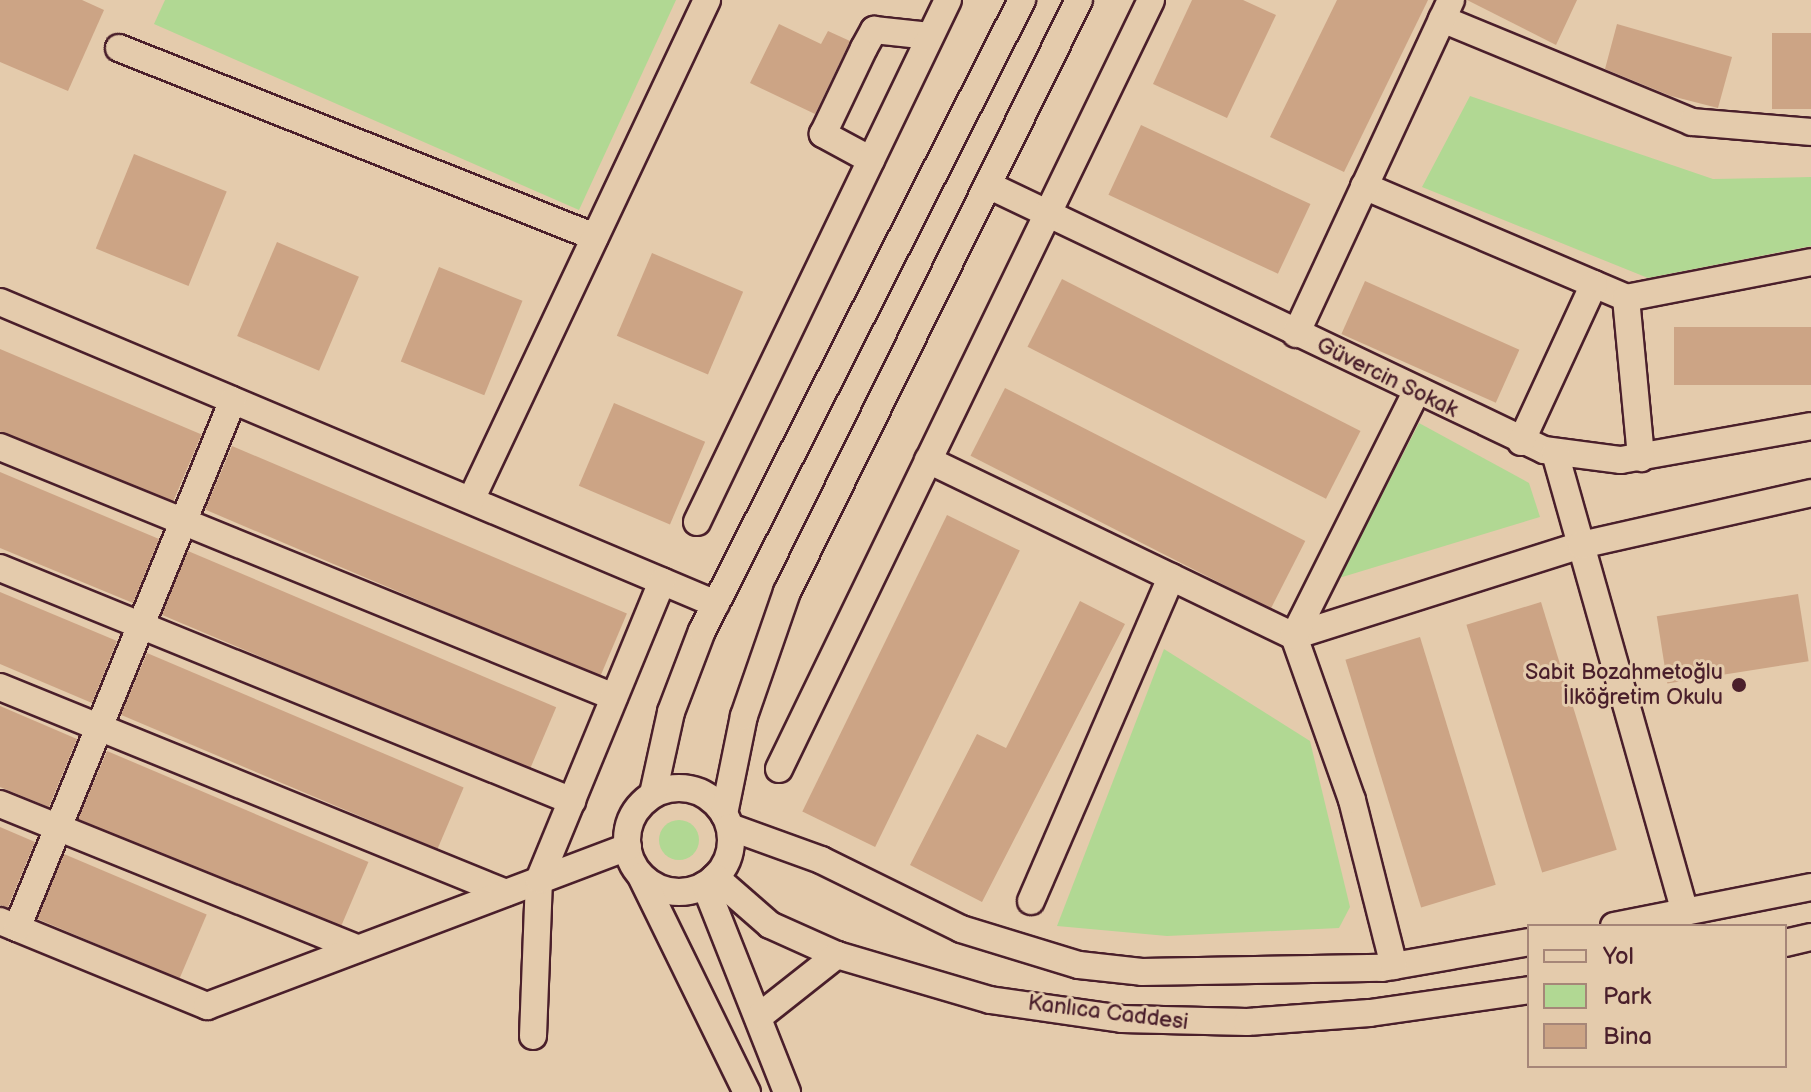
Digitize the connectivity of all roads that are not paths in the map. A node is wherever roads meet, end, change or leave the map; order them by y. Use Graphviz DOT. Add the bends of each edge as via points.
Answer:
graph roads {
  1 [pos="707,0"];
  2 [pos="948,0"];
  3 [pos="1022,0"];
  4 [pos="1079,0"];
  5 [pos="1151,0"];
  6 [pos="1447,9"];
  7 [pos="930,36"];
  8 [pos="119,48"];
  9 [pos="1811,132"];
  10 [pos="871,160"];
  11 [pos="988,185"];
  12 [pos="1364,186"];
  13 [pos="1046,213"];
  14 [pos="595,237"];
  15 [pos="1811,262"];
  16 [pos="1594,284"];
  17 [pos="1626,298"];
  18 [pos="0,302"];
  19 [pos="1296,334"];
  20 [pos="1416,392"];
  21 [pos="233,400"];
  22 [pos="1811,426"];
  23 [pos="1521,442"];
  24 [pos="0,447"];
  25 [pos="1555,453"];
  26 [pos="1641,458"];
  27 [pos="928,460"];
  28 [pos="1811,493"];
  29 [pos="471,500"];
  30 [pos="184,522"];
  31 [pos="697,522"];
  32 [pos="1581,545"];
  33 [pos="0,568"];
  34 [pos="1171,577"];
  35 [pos="662,581"];
  36 [pos="716,604"];
  37 [pos="141,626"];
  38 [pos="1294,636"];
  39 [pos="0,687"];
  40 [pos="614,697"];
  41 [pos="99,728"];
  42 [pos="779,769"];
  43 [pos="653,794"];
  44 [pos="572,801"];
  45 [pos="0,804"];
  46 [pos="727,820"];
  47 [pos="58,827"];
  48 [pos="628,847"];
  49 [pos="641,876"];
  50 [pos="539,880"];
  51 [pos="710,881"];
  52 [pos="1811,887"];
  53 [pos="506,893"];
  54 [pos="1031,901"];
  55 [pos="1685,912"];
  56 [pos="1624,924"];
  57 [pos="8,925"];
  58 [pos="1811,937"];
  59 [pos="1527,942"];
  60 [pos="1787,943"];
  61 [pos="358,949"];
  62 [pos="837,955"];
  63 [pos="1394,966"];
  64 [pos="1527,990"];
  65 [pos="761,1015"];
  66 [pos="533,1036"];
  67 [pos="747,1092"];
  68 [pos="787,1092"];
  1 -- 14 [label="street"];
  2 -- 7 [label="street"];
  3 -- 36 [label="street"];
  4 -- 11 [label="street"];
  5 -- 13 [label="street"];
  6 -- 9 [label="street" via="1692,122"];
  6 -- 12 [label="street"];
  7 -- 10 [label="street"];
  7 -- 10 [label="street" via="874,30 846,84 823,134"];
  8 -- 14 [label="street"];
  10 -- 31 [label="street"];
  11 -- 13 [label="street, Güvercin Sokak"];
  11 -- 46 [label="street" via="787,592 744,716"];
  12 -- 16 [label="street"];
  12 -- 19 [label="street"];
  13 -- 19 [label="street, Güvercin Sokak"];
  13 -- 27 [label="street"];
  14 -- 29 [label="street"];
  15 -- 17 [label="street"];
  16 -- 17 [label="street"];
  16 -- 23 [label="street"];
  17 -- 26 [label="street"];
  18 -- 21 [label="street"];
  19 -- 20 [label="street, Güvercin Sokak"];
  20 -- 23 [label="street, Güvercin Sokak"];
  20 -- 38 [label="street"];
  21 -- 29 [label="street"];
  21 -- 30 [label="street"];
  22 -- 26 [label="street, Güvercin Sokak"];
  23 -- 25 [label="street, Güvercin Sokak"];
  24 -- 30 [label="street"];
  25 -- 26 [label="street, Güvercin Sokak"];
  25 -- 32 [label="street"];
  27 -- 34 [label="street"];
  27 -- 42 [label="street"];
  28 -- 32 [label="street"];
  29 -- 35 [label="street"];
  30 -- 37 [label="street"];
  30 -- 40 [label="street"];
  32 -- 38 [label="street"];
  32 -- 55 [label="street"];
  33 -- 37 [label="street"];
  34 -- 38 [label="street"];
  34 -- 54 [label="street"];
  35 -- 36 [label="street"];
  35 -- 40 [label="street"];
  36 -- 43 [label="street" via="671,712"];
  37 -- 41 [label="street"];
  37 -- 44 [label="street"];
  38 -- 63 [label="street" via="1352,800"];
  39 -- 41 [label="street"];
  40 -- 44 [label="street"];
  41 -- 47 [label="street"];
  41 -- 53 [label="street"];
  43 -- 46 [label="street" via="693,789"];
  43 -- 48 [label="street" via="634,813"];
  44 -- 50 [label="street"];
  45 -- 47 [label="street"];
  46 -- 51 [label="street" via="729,854"];
  46 -- 63 [label="street, Kanlıca Caddesi" via="961,929 1058,961 1142,972"];
  47 -- 57 [label="street"];
  47 -- 61 [label="street"];
  48 -- 49 [label="street"];
  48 -- 50 [label="street"];
  49 -- 51 [label="street" via="678,892"];
  49 -- 67 [label="street"];
  50 -- 53 [label="street"];
  50 -- 66 [label="street"];
  51 -- 62 [label="street, Kanlıca Caddesi" via="770,925"];
  51 -- 65 [label="street"];
  52 -- 55 [label="street"];
  53 -- 61 [label="street"];
  55 -- 56 [label="street"];
  57 -- 61 [label="street" via="207,1006"];
  58 -- 60 [label="street"];
  59 -- 63 [label="street, Kanlıca Caddesi"];
  62 -- 64 [label="street, Kanlıca Caddesi" via="990,1000 1152,1021 1247,1022 1370,1013"];
  62 -- 65 [label="street"];
  65 -- 68 [label="street"];
}
